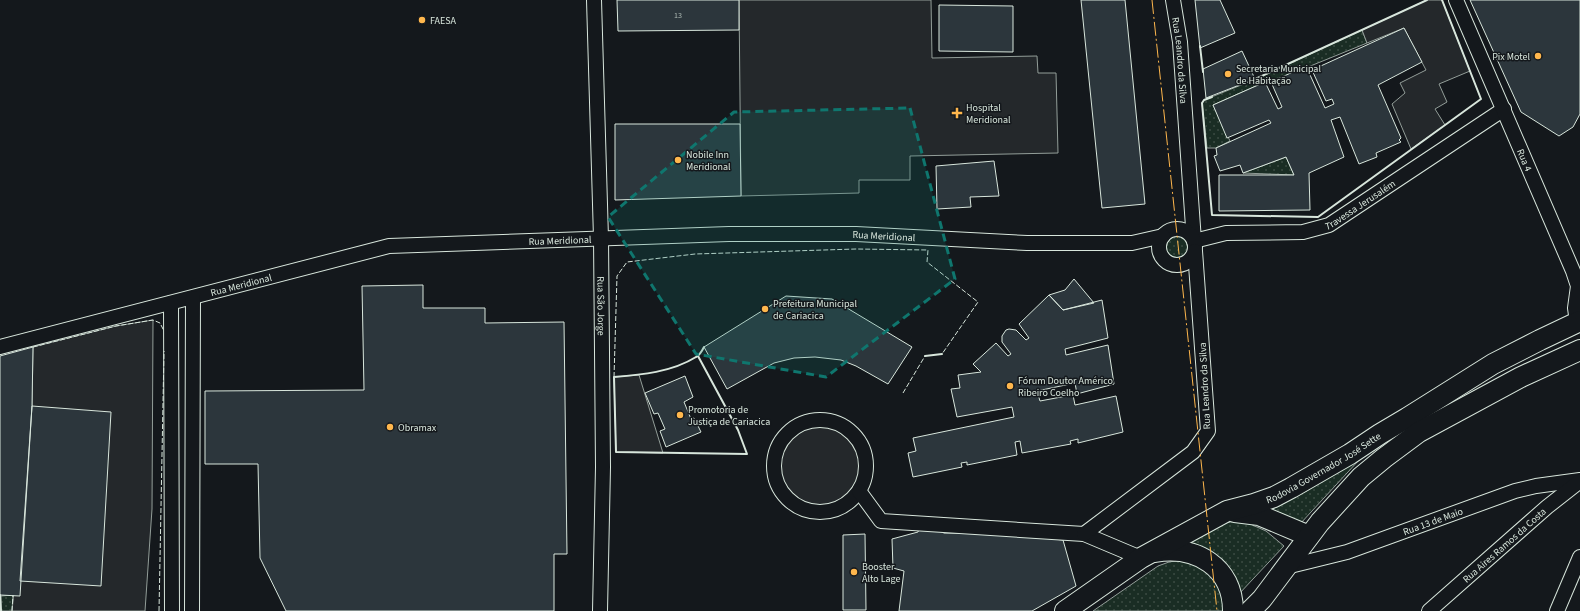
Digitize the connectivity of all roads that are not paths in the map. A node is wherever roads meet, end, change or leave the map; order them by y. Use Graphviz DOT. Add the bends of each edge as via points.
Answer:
graph roads {
  1 [pos="594,0"];
  2 [pos="1173,0"];
  3 [pos="1456,0"];
  4 [pos="1504,110"];
  5 [pos="1163,236"];
  6 [pos="601,238"];
  7 [pos="1132,243"];
  8 [pos="1195,246"];
  9 [pos="1169,263"];
  10 [pos="1198,283"];
  11 [pos="193,298"];
  12 [pos="171,303"];
  13 [pos="1579,322"];
  14 [pos="0,347"];
  15 [pos="1580,350"];
  16 [pos="1522,377"];
  17 [pos="1580,480"];
  18 [pos="859,492"];
  19 [pos="1227,511"];
  20 [pos="1084,534"];
  21 [pos="1309,536"];
  22 [pos="1580,557"];
  23 [pos="1141,558"];
  24 [pos="1286,567"];
  25 [pos="172,611"];
  26 [pos="192,611"];
  27 [pos="600,611"];
  28 [pos="1065,611"];
  29 [pos="1233,611"];
  30 [pos="1250,611"];
  31 [pos="1429,611"];
  32 [pos="1556,611"];
  1 -- 6 [label="street, Rua São Jorge"];
  2 -- 8 [label="street, Rua Leandro da Silva" via="1180,42"];
  3 -- 4 [label="street, Rua 4"];
  4 -- 8 [label="street, Travessa Jerusalém" via="1329,225 1303,232 1226,233"];
  4 -- 13 [label="street, Rua 4" via="1578,286 1575,308"];
  5 -- 7 [label="street"];
  5 -- 8 [label="street" via="1171,230 1179,229 1187,232"];
  5 -- 9 [label="street" via="1159,251"];
  6 -- 7 [label="street, Rua Meridional" via="706,234 856,234 1027,243"];
  6 -- 11 [label="street, Rua Meridional" via="389,246"];
  6 -- 27 [label="street, Rua São Jorge" via="603,467"];
  7 -- 9 [label="street"];
  8 -- 9 [label="street" via="1191,260 1177,265"];
  8 -- 10 [label="street, Rua Leandro da Silva"];
  9 -- 10 [label="street" via="1183,268"];
  10 -- 20 [label="street, Rua Leandro da Silva" via="1208,431 1193,452"];
  11 -- 12 [label="street, Rua Meridional"];
  11 -- 26 [label="street"];
  12 -- 14 [label="street, Rua Meridional"];
  12 -- 25 [label="street"];
  13 -- 16 [label="main road" via="1569,348"];
  13 -- 19 [label="main road, Rodovia Governador José Sette" via="1494,364 1291,488 1274,497"];
  15 -- 16 [label="main road"];
  16 -- 21 [label="main road" via="1419,432 1361,477"];
  17 -- 24 [label="street, Rua 13 de Maio" via="1515,491 1347,552"];
  17 -- 31 [label="street, Rua Aires Ramos da Costa"];
  18 -- 18 [label="street" via="864,483 865,455 859,442 849,431 837,424 818,420 808,422 795,428 777,450 774,464 782,492 792,503 804,510 833,511 846,505"];
  18 -- 20 [label="street" via="881,521"];
  19 -- 21 [label="main road" via="1259,515"];
  19 -- 23 [label="main road, Rodovia Governador José Sette"];
  20 -- 23 [label="street"];
  21 -- 24 [label="main road"];
  22 -- 32 [label="street"];
  23 -- 28 [label="main road, Rodovia Governador José Sette"];
  23 -- 29 [label="main road" via="1154,552 1169,550 1194,554 1209,562 1221,572 1231,589"];
  24 -- 30 [label="main road"];
}
